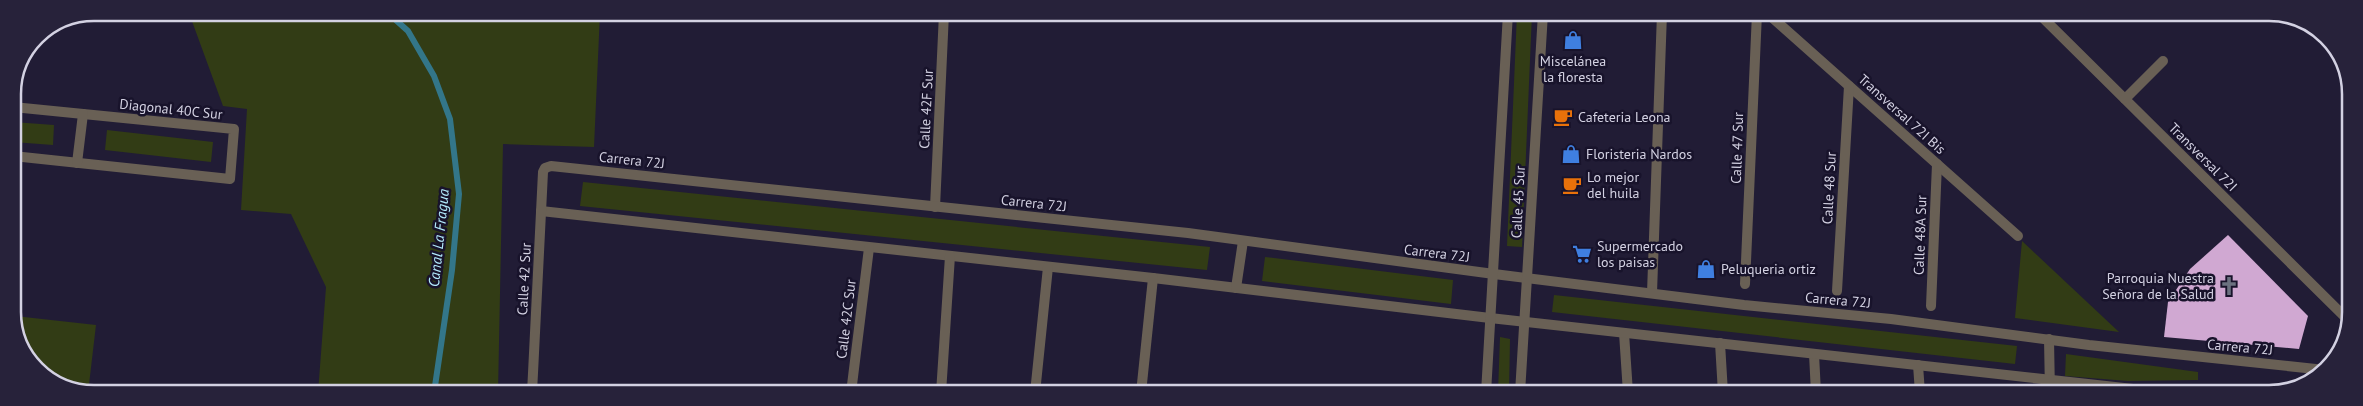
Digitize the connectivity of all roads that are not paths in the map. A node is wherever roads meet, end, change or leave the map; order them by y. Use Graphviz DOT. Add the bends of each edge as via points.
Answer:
graph roads {
  1 [pos="944,21"];
  2 [pos="1508,21"];
  3 [pos="1543,21"];
  4 [pos="1662,21"];
  5 [pos="1757,21"];
  6 [pos="1776,21"];
  7 [pos="2046,21"];
  8 [pos="2163,61"];
  9 [pos="1849,86"];
  10 [pos="2125,99"];
  11 [pos="21,109"];
  12 [pos="83,114"];
  13 [pos="21,157"];
  14 [pos="77,163"];
  15 [pos="1937,164"];
  16 [pos="545,168"];
  17 [pos="935,206"];
  18 [pos="541,211"];
  19 [pos="2018,236"];
  20 [pos="1243,241"];
  21 [pos="870,248"];
  22 [pos="950,256"];
  23 [pos="1048,267"];
  24 [pos="1494,274"];
  25 [pos="1154,278"];
  26 [pos="1528,278"];
  27 [pos="1745,284"];
  28 [pos="1236,288"];
  29 [pos="1837,291"];
  30 [pos="1652,294"];
  31 [pos="1931,306"];
  32 [pos="2342,312"];
  33 [pos="1490,318"];
  34 [pos="1525,322"];
  35 [pos="1624,333"];
  36 [pos="2049,339"];
  37 [pos="1720,343"];
  38 [pos="1814,354"];
  39 [pos="1918,365"];
  40 [pos="2314,369"];
  41 [pos="2049,381"];
  42 [pos="532,385"];
  43 [pos="852,385"];
  44 [pos="942,385"];
  45 [pos="1036,385"];
  46 [pos="1142,385"];
  47 [pos="1486,385"];
  48 [pos="1521,385"];
  49 [pos="1627,385"];
  50 [pos="1723,385"];
  51 [pos="1816,385"];
  52 [pos="1919,385"];
  53 [pos="2049,385"];
  54 [pos="2083,385"];
  1 -- 17 [label="street, Calle 42F Sur"];
  2 -- 24 [label="street, Calle 45 Sur"];
  3 -- 26 [label="street, Calle 45 Sur"];
  4 -- 30 [label="street"];
  5 -- 27 [label="street, Calle 47 Sur"];
  6 -- 9 [label="street, Transversal 72I Bis"];
  7 -- 10 [label="street, Transversal 72I"];
  8 -- 10 [label="street"];
  9 -- 15 [label="street, Transversal 72I Bis"];
  9 -- 29 [label="street, Calle 48 Sur"];
  10 -- 32 [label="street, Transversal 72I"];
  11 -- 12 [label="street, Diagonal 40C Sur"];
  12 -- 14 [label="street"];
  12 -- 14 [label="street, Diagonal 40C Sur" via="234,129 230,178"];
  13 -- 14 [label="street, Diagonal 40C Sur"];
  15 -- 19 [label="street, Transversal 72I Bis"];
  15 -- 31 [label="street, Calle 48A Sur"];
  16 -- 17 [label="street, Carrera 72J" via="591,169"];
  16 -- 18 [label="street, Calle 42 Sur"];
  17 -- 20 [label="street, Carrera 72J"];
  18 -- 21 [label="street"];
  18 -- 42 [label="street, Calle 42 Sur"];
  20 -- 24 [label="street, Carrera 72J"];
  20 -- 28 [label="street"];
  21 -- 22 [label="street"];
  21 -- 43 [label="street, Calle 42C Sur"];
  22 -- 23 [label="street"];
  22 -- 44 [label="street"];
  23 -- 25 [label="street"];
  23 -- 45 [label="street"];
  24 -- 26 [label="street, Carrera 72J"];
  24 -- 33 [label="street, Calle 45 Sur"];
  25 -- 28 [label="street"];
  25 -- 46 [label="street"];
  26 -- 30 [label="street, Carrera 72J"];
  26 -- 34 [label="street, Calle 45 Sur"];
  28 -- 33 [label="street"];
  30 -- 36 [label="street, Carrera 72J"];
  33 -- 34 [label="street"];
  33 -- 47 [label="street, Calle 45 Sur"];
  34 -- 35 [label="street"];
  34 -- 48 [label="street, Calle 45 Sur"];
  35 -- 37 [label="street"];
  35 -- 49 [label="street"];
  36 -- 40 [label="street, Carrera 72J"];
  36 -- 41 [label="street"];
  37 -- 38 [label="street"];
  37 -- 50 [label="street"];
  38 -- 39 [label="street"];
  38 -- 51 [label="street"];
  39 -- 41 [label="street"];
  39 -- 52 [label="street"];
  41 -- 53 [label="street"];
  41 -- 54 [label="street"];
}
